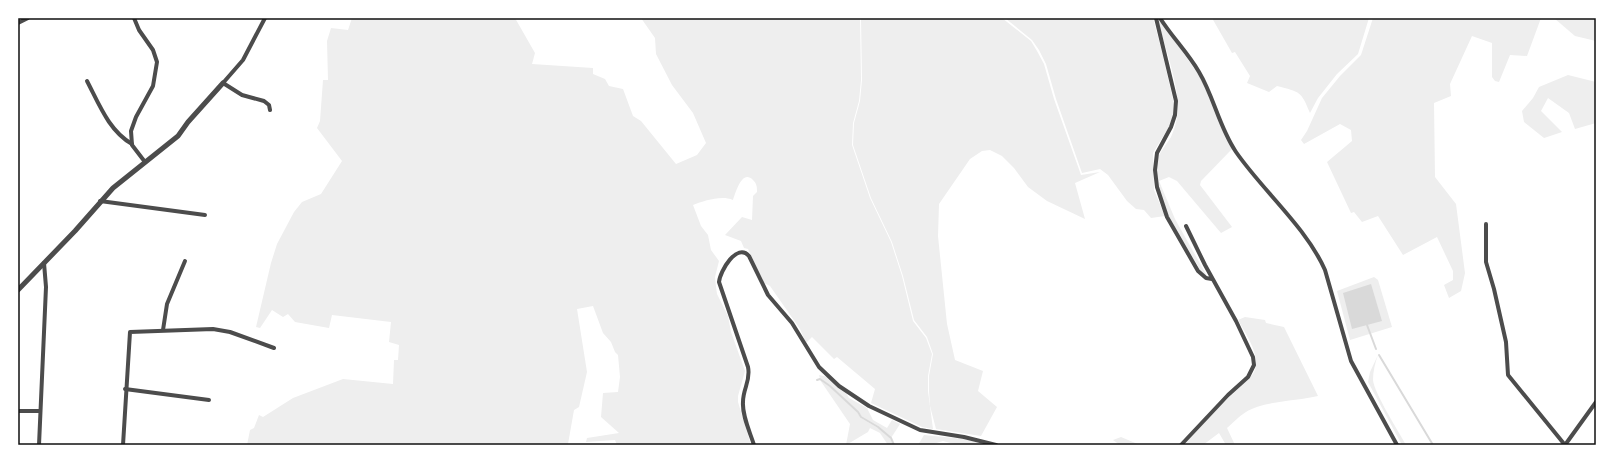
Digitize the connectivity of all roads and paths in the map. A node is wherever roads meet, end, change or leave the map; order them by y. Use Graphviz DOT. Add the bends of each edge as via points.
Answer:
graph roads {
  1 [pos="28,18"];
  2 [pos="134,18"];
  3 [pos="265,18"];
  4 [pos="1156,18"];
  5 [pos="1160,18"];
  6 [pos="18,23"];
  7 [pos="87,81"];
  8 [pos="223,83"];
  9 [pos="270,110"];
  10 [pos="132,144"];
  11 [pos="145,162"];
  12 [pos="100,201"];
  13 [pos="205,215"];
  14 [pos="1486,224"];
  15 [pos="1186,226"];
  16 [pos="185,261"];
  17 [pos="44,263"];
  18 [pos="1212,279"];
  19 [pos="18,290"];
  20 [pos="163,330"];
  21 [pos="274,348"];
  22 [pos="125,389"];
  23 [pos="209,400"];
  24 [pos="1596,402"];
  25 [pos="18,411"];
  26 [pos="40,411"];
  27 [pos="39,445"];
  28 [pos="123,445"];
  29 [pos="754,445"];
  30 [pos="996,445"];
  31 [pos="1181,445"];
  32 [pos="1396,445"];
  33 [pos="1565,445"];
  1 -- 6 [label="street"];
  2 -- 10 [label="street" via="139,30 154,50 157,62 153,86 131,131"];
  3 -- 8 [label="street" via="243,60"];
  4 -- 18 [label="street" via="1176,101 1171,127 1156,153 1157,187 1167,217 1198,271 1206,278"];
  5 -- 32 [label="street" via="1200,73 1236,152 1320,258 1351,361"];
  7 -- 10 [label="street" via="117,134"];
  8 -- 9 [label="street" via="242,95 264,102 269,105"];
  8 -- 11 [label="street" via="178,136"];
  10 -- 11 [label="street"];
  11 -- 12 [label="street"];
  12 -- 13 [label="street"];
  12 -- 17 [label="street"];
  14 -- 33 [label="street" via="1486,262 1506,342 1508,375"];
  15 -- 18 [label="street"];
  16 -- 20 [label="street" via="168,304"];
  17 -- 19 [label="street"];
  17 -- 26 [label="street" via="46,286"];
  18 -- 31 [label="street" via="1253,358 1253,369"];
  20 -- 21 [label="street" via="213,329 230,332"];
  20 -- 22 [label="street" via="130,332"];
  22 -- 23 [label="street"];
  22 -- 28 [label="street"];
  24 -- 33 [label="street"];
  25 -- 26 [label="street"];
  26 -- 27 [label="street"];
  29 -- 30 [label="street" via="743,406 743,395 750,376 719,282 726,264 740,253 749,256 768,295 792,323 818,367 852,395 869,406 920,430"];
}
